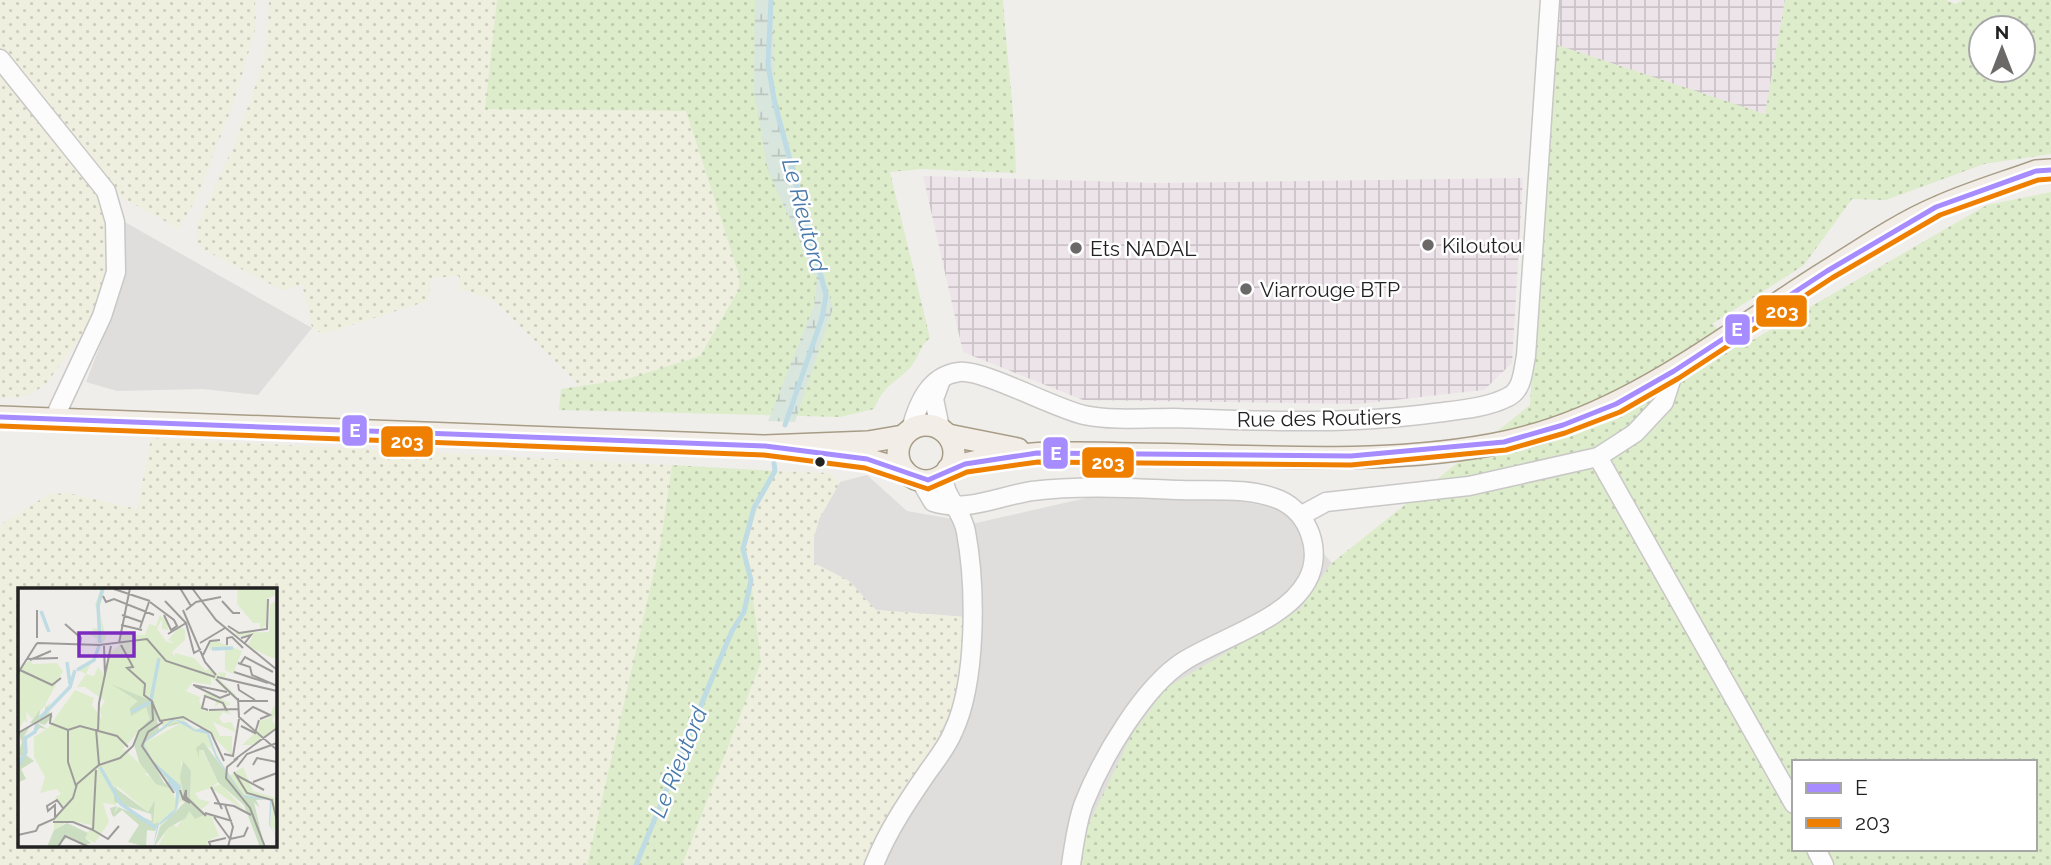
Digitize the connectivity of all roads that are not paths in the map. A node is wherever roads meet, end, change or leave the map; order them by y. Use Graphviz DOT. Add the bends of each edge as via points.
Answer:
graph roads {
  1 [pos="1550,0"];
  2 [pos="0,60"];
  3 [pos="2051,170"];
  4 [pos="1674,371"];
  5 [pos="942,377"];
  6 [pos="0,417"];
  7 [pos="57,418"];
  8 [pos="944,432"];
  9 [pos="907,433"];
  10 [pos="765,446"];
  11 [pos="1037,453"];
  12 [pos="1598,457"];
  13 [pos="945,472"];
  14 [pos="912,475"];
  15 [pos="958,507"];
  16 [pos="1302,515"];
  17 [pos="1792,800"];
  18 [pos="874,865"];
  19 [pos="1071,865"];
  1 -- 5 [label="street, Rue des Routiers" via="1526,356 1519,389 1509,397 1459,410 1342,422 1098,416 1064,408 973,372"];
  2 -- 7 [label="street" via="106,191 115,222 117,272"];
  3 -- 4 [label="main road" via="2036,171 1936,207"];
  4 -- 11 [label="main road" via="1616,404 1504,442 1351,456"];
  4 -- 12 [label="street" via="1664,402 1635,433"];
  5 -- 8 [label="street" via="934,399"];
  5 -- 9 [label="street" via="923,396"];
  6 -- 7 [label="main road"];
  7 -- 10 [label="main road"];
  8 -- 9 [label="main road" via="925,425"];
  8 -- 11 [label="main road"];
  8 -- 13 [label="main road" via="954,456"];
  9 -- 10 [label="main road" via="868,442"];
  9 -- 14 [label="main road" via="898,453"];
  10 -- 14 [label="main road" via="867,459"];
  11 -- 13 [label="main road" via="965,464"];
  12 -- 16 [label="street" via="1469,486 1326,502"];
  12 -- 17 [label="street"];
  13 -- 14 [label="main road"];
  13 -- 15 [label="street" via="948,499"];
  14 -- 15 [label="street" via="933,502"];
  15 -- 16 [label="street" via="1032,491 1133,488 1245,491 1275,498"];
  15 -- 18 [label="street" via="966,531 972,621 963,702 952,735 900,812"];
  16 -- 19 [label="street" via="1311,533 1308,580 1286,606 1182,662 1138,706 1083,804"];
}
